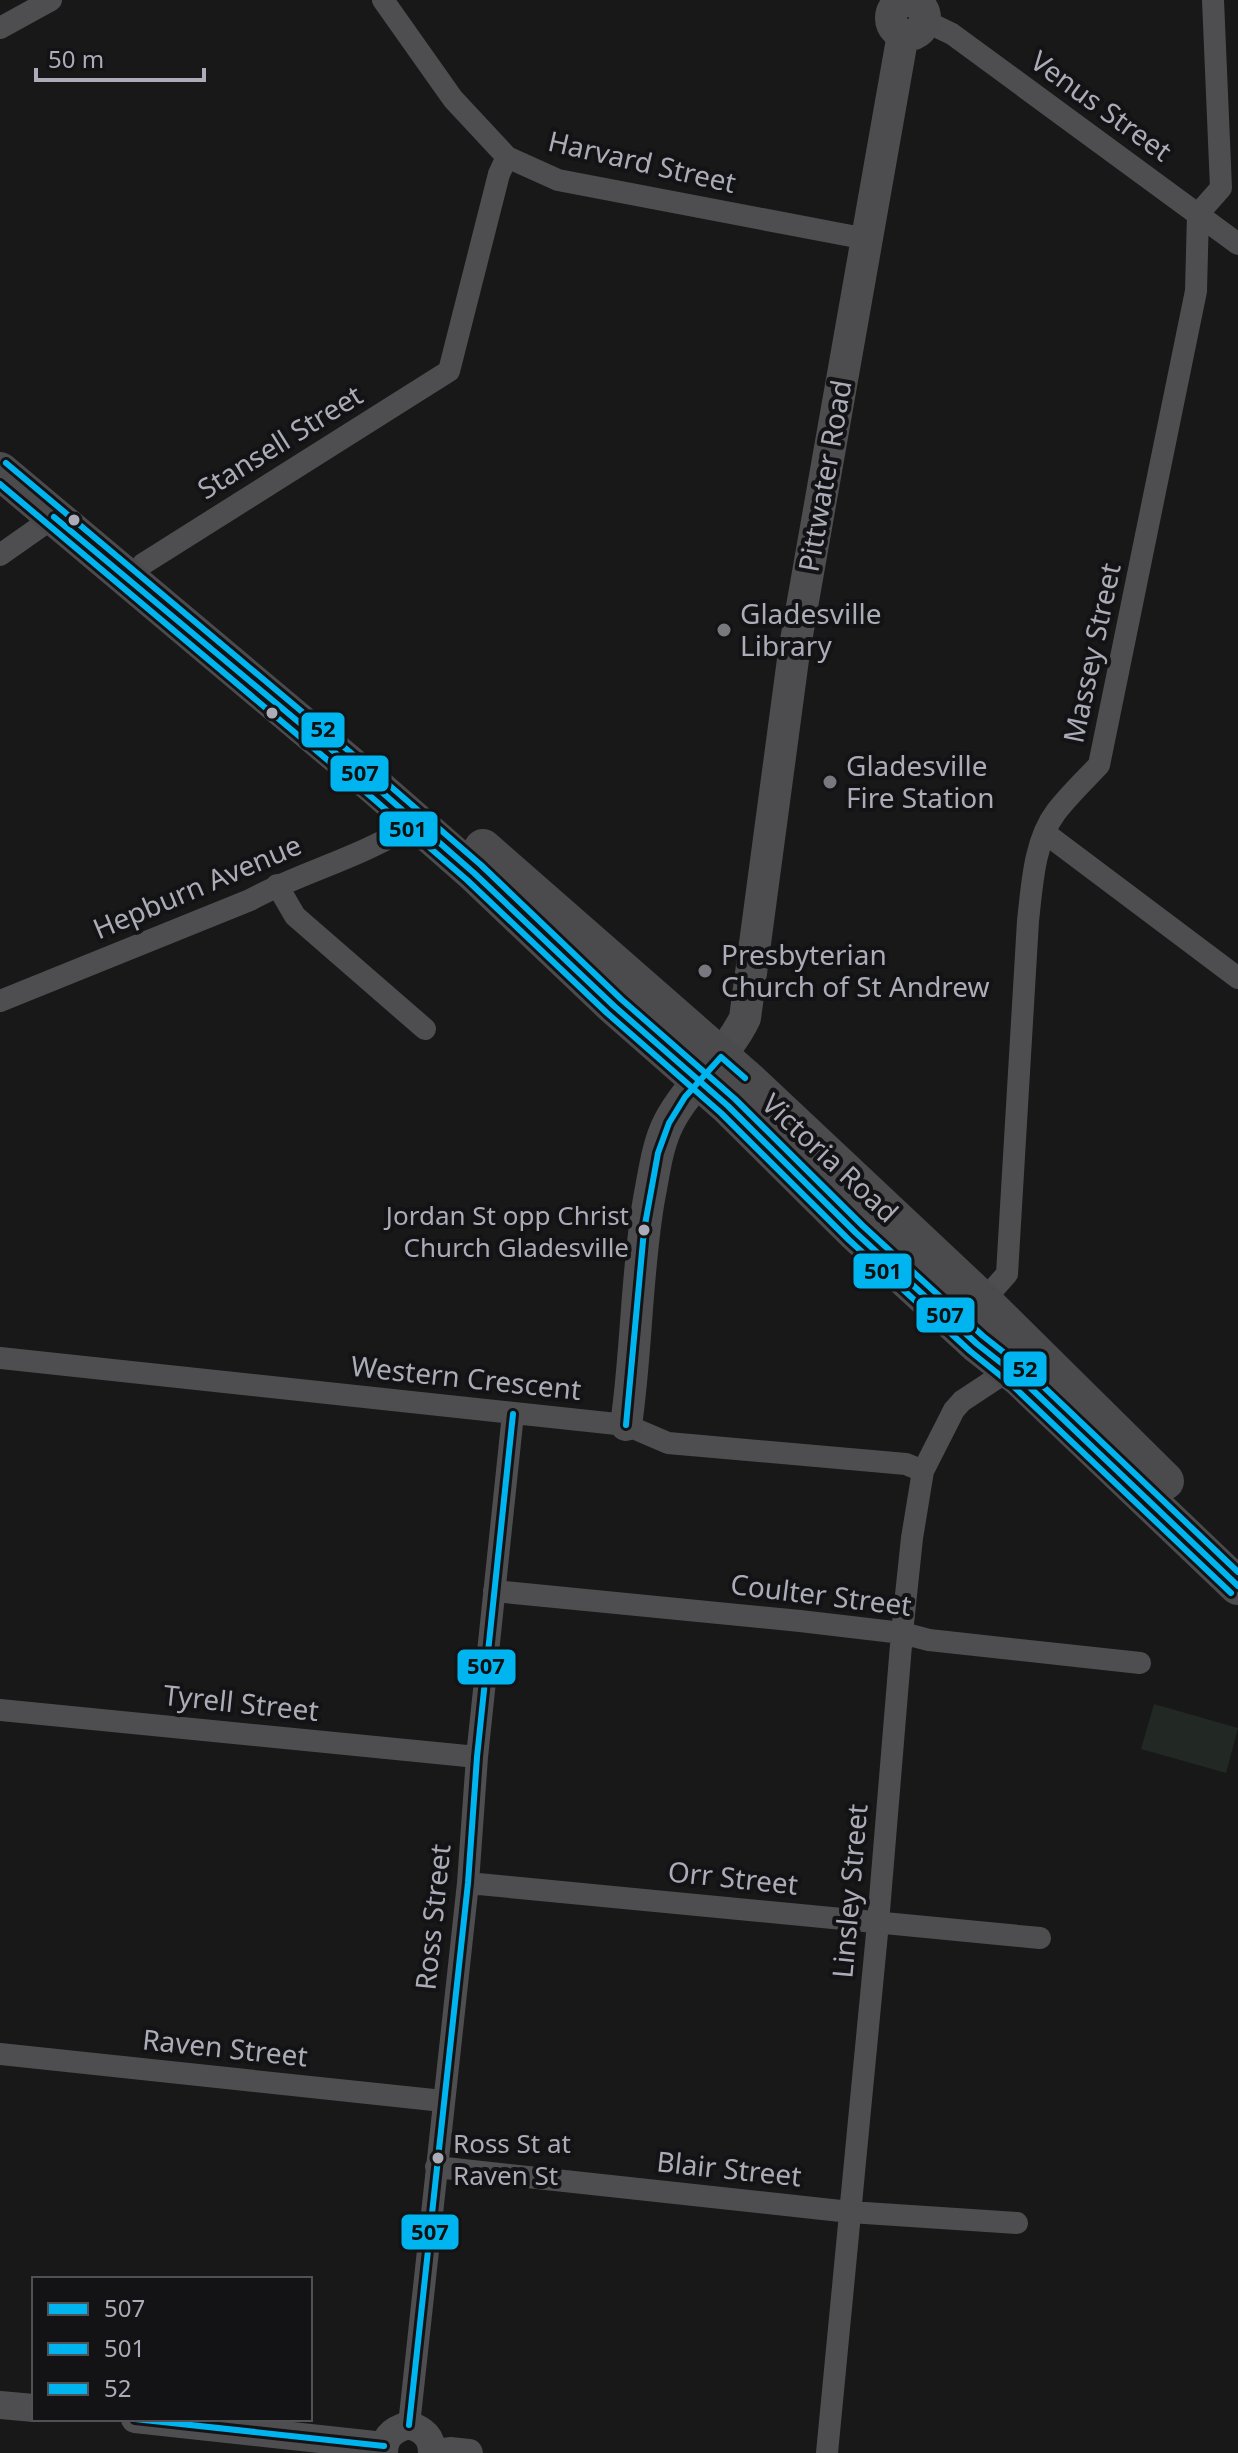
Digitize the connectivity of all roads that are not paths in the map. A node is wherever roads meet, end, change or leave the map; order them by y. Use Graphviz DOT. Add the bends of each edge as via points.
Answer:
graph roads {
  1 [pos="383,0"];
  2 [pos="1213,0"];
  3 [pos="37,3"];
  4 [pos="913,14"];
  5 [pos="0,28"];
  6 [pos="507,157"];
  7 [pos="1229,188"];
  8 [pos="1198,214"];
  9 [pos="867,239"];
  10 [pos="1238,244"];
  11 [pos="0,443"];
  12 [pos="0,471"];
  13 [pos="54,517"];
  14 [pos="0,555"];
  15 [pos="143,564"];
  16 [pos="415,822"];
  17 [pos="1045,833"];
  18 [pos="277,885"];
  19 [pos="1238,978"];
  20 [pos="0,1001"];
  21 [pos="425,1029"];
  22 [pos="711,1068"];
  23 [pos="983,1301"];
  24 [pos="0,1358"];
  25 [pos="1009,1370"];
  26 [pos="513,1414"];
  27 [pos="626,1425"];
  28 [pos="923,1471"];
  29 [pos="1238,1553"];
  30 [pos="1238,1586"];
  31 [pos="494,1591"];
  32 [pos="902,1633"];
  33 [pos="1140,1663"];
  34 [pos="0,1710"];
  35 [pos="477,1757"];
  36 [pos="468,1883"];
  37 [pos="878,1923"];
  38 [pos="1040,1938"];
  39 [pos="0,2054"];
  40 [pos="443,2101"];
  41 [pos="436,2167"];
  42 [pos="850,2212"];
  43 [pos="1017,2223"];
  44 [pos="0,2405"];
  45 [pos="32,2408"];
  46 [pos="152,2421"];
  47 [pos="409,2425"];
  48 [pos="384,2449"];
  49 [pos="434,2453"];
  50 [pos="469,2453"];
  51 [pos="827,2453"];
  1 -- 6 [label="street, Harvard Street" via="453,99"];
  2 -- 7 [label="street"];
  3 -- 5 [label="street"];
  4 -- 8 [label="street, Venus Street" via="952,34"];
  4 -- 9 [label="main road, Pittwater Road"];
  6 -- 9 [label="street, Harvard Street" via="558,180"];
  6 -- 15 [label="street, Stansell Street" via="449,371"];
  7 -- 8 [label="street"];
  8 -- 10 [label="street, Venus Street"];
  8 -- 17 [label="street, Massey Street" via="1196,291 1099,765 1055,813"];
  9 -- 22 [label="main road, Pittwater Road" via="794,652 745,1018"];
  11 -- 15 [label="highway, Victoria Road"];
  12 -- 13 [label="highway, Victoria Road"];
  13 -- 14 [label="street"];
  13 -- 16 [label="highway, Victoria Road"];
  15 -- 22 [label="highway, Victoria Road" via="426,799"];
  16 -- 18 [label="street, Hepburn Avenue" via="392,838"];
  16 -- 22 [label="highway, Victoria Road" via="614,1006"];
  17 -- 19 [label="street"];
  17 -- 23 [label="street, Massey Street" via="1028,921 1007,1274"];
  18 -- 20 [label="street, Hepburn Avenue"];
  18 -- 21 [label="street" via="295,916"];
  22 -- 23 [label="highway, Victoria Road"];
  22 -- 25 [label="highway, Victoria Road" via="856,1233"];
  22 -- 27 [label="main road, Pittwater Road" via="669,1123 658,1153 644,1230"];
  23 -- 29 [label="highway, Victoria Road"];
  24 -- 26 [label="street, Western Crescent"];
  25 -- 28 [label="street, Linsley Street" via="954,1410"];
  25 -- 30 [label="highway, Victoria Road"];
  26 -- 27 [label="street, Western Crescent"];
  26 -- 31 [label="street, Ross Street"];
  27 -- 28 [label="street, Western Crescent" via="668,1443 906,1464"];
  28 -- 32 [label="street, Linsley Street"];
  31 -- 32 [label="street, Coulter Street"];
  31 -- 35 [label="street, Ross Street"];
  32 -- 33 [label="street, Coulter Street"];
  32 -- 37 [label="street, Linsley Street"];
  34 -- 35 [label="street, Tyrell Street"];
  35 -- 36 [label="street, Ross Street"];
  36 -- 37 [label="street, Orr Street"];
  36 -- 40 [label="street, Ross Street"];
  37 -- 38 [label="street, Orr Street"];
  37 -- 42 [label="street, Linsley Street"];
  39 -- 40 [label="street, Raven Street"];
  40 -- 41 [label="street, Ross Street"];
  41 -- 42 [label="street, Blair Street"];
  41 -- 47 [label="street, Ross Street"];
  42 -- 43 [label="street, Blair Street"];
  42 -- 51 [label="street, Linsley Street"];
  44 -- 45 [label="street"];
  46 -- 48 [label="street"];
  47 -- 48 [label="street" via="390,2434"];
  47 -- 49 [label="street" via="425,2433"];
  49 -- 50 [label="street"];
}
